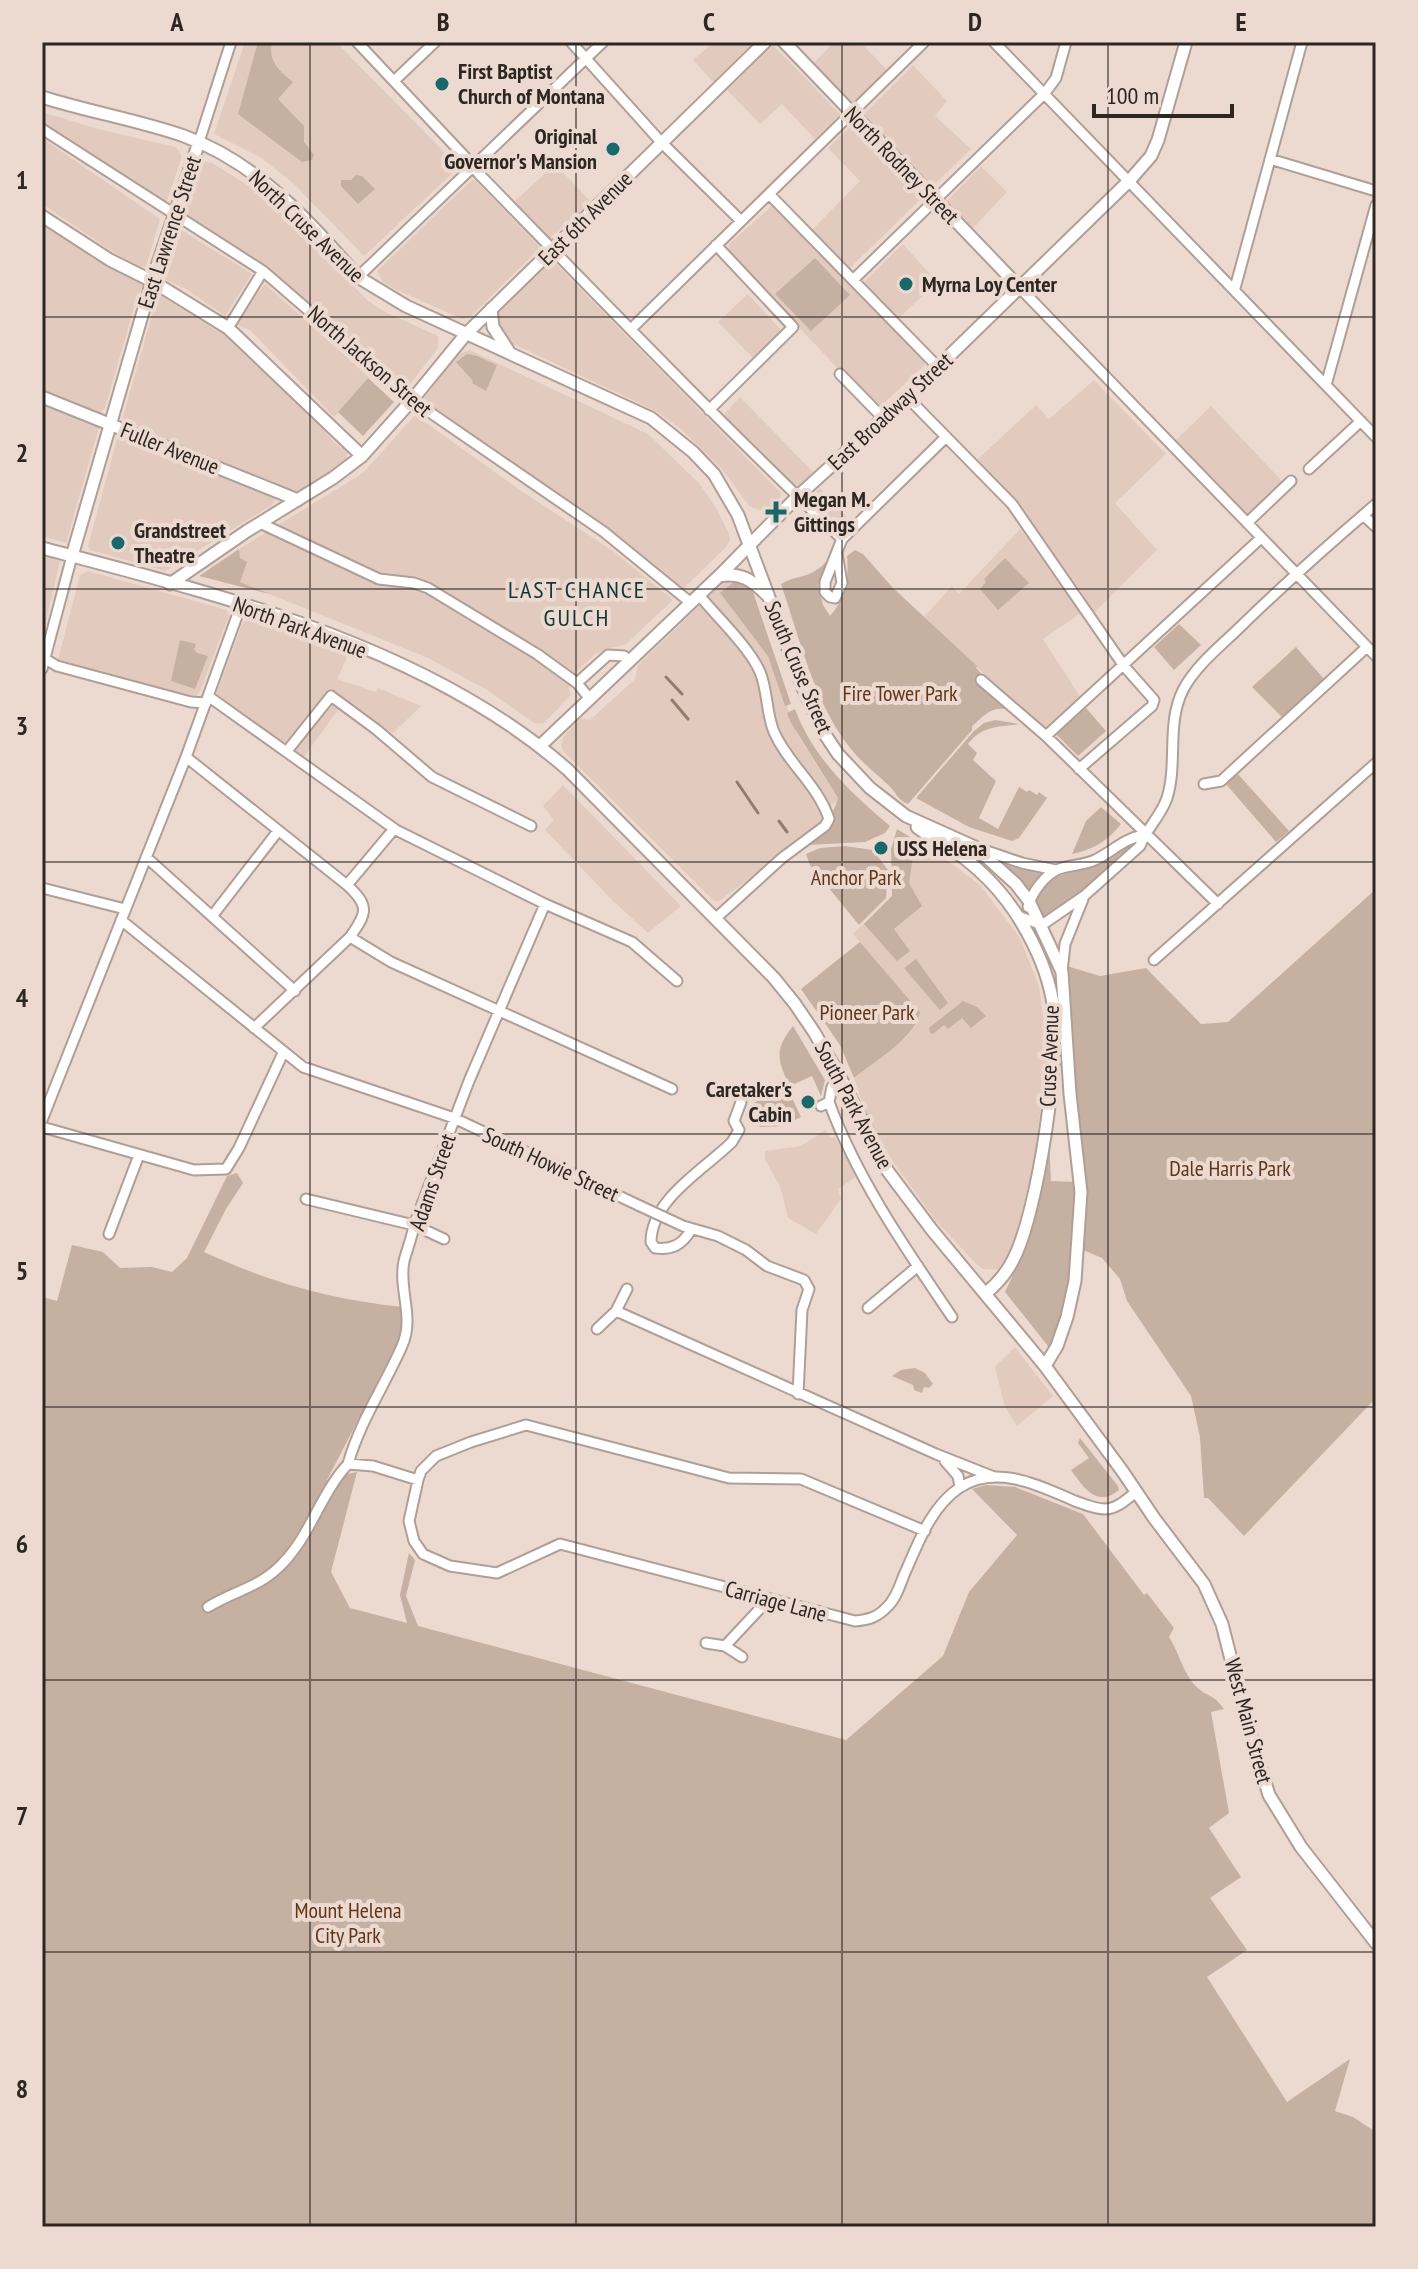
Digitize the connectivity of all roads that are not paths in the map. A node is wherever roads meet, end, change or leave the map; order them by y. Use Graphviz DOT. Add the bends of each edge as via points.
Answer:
graph roads {
  1 [pos="231,42"];
  2 [pos="357,42"];
  3 [pos="435,42"];
  4 [pos="571,42"];
  5 [pos="603,42"];
  6 [pos="765,42"];
  7 [pos="784,42"];
  8 [pos="924,42"];
  9 [pos="994,42"];
  10 [pos="1066,42"];
  11 [pos="1186,42"];
  12 [pos="1302,42"];
  13 [pos="587,58"];
  14 [pos="394,81"];
  15 [pos="1045,93"];
  16 [pos="42,97"];
  17 [pos="852,113"];
  18 [pos="42,129"];
  19 [pos="199,142"];
  20 [pos="661,142"];
  21 [pos="1270,159"];
  22 [pos="474,167"];
  23 [pos="1130,180"];
  24 [pos="1376,191"];
  25 [pos="769,194"];
  26 [pos="936,200"];
  27 [pos="1376,205"];
  28 [pos="42,216"];
  29 [pos="174,216"];
  30 [pos="741,221"];
  31 [pos="716,245"];
  32 [pos="553,250"];
  33 [pos="263,271"];
  34 [pos="358,277"];
  35 [pos="853,280"];
  36 [pos="152,281"];
  37 [pos="1020,288"];
  38 [pos="1235,288"];
  39 [pos="491,309"];
  40 [pos="228,328"];
  41 [pos="631,329"];
  42 [pos="466,334"];
  43 [pos="511,354"];
  44 [pos="938,367"];
  45 [pos="840,374"];
  46 [pos="1326,385"];
  47 [pos="42,397"];
  48 [pos="907,397"];
  49 [pos="412,400"];
  50 [pos="709,410"];
  51 [pos="651,418"];
  52 [pos="884,419"];
  53 [pos="1361,421"];
  54 [pos="110,423"];
  55 [pos="1376,437"];
  56 [pos="945,438"];
  57 [pos="362,456"];
  58 [pos="1309,469"];
  59 [pos="1291,481"];
  60 [pos="797,497"];
  61 [pos="298,500"];
  62 [pos="1376,504"];
  63 [pos="1363,515"];
  64 [pos="260,523"];
  65 [pos="1247,523"];
  66 [pos="1376,527"];
  67 [pos="1261,538"];
  68 [pos="842,539"];
  69 [pos="750,544"];
  70 [pos="42,548"];
  71 [pos="837,553"];
  72 [pos="72,556"];
  73 [pos="1296,571"];
  74 [pos="719,576"];
  75 [pos="170,584"];
  76 [pos="770,598"];
  77 [pos="695,599"];
  78 [pos="241,605"];
  79 [pos="1367,647"];
  80 [pos="1376,656"];
  81 [pos="44,658"];
  82 [pos="629,660"];
  83 [pos="1124,666"];
  84 [pos="42,669"];
  85 [pos="981,680"];
  86 [pos="577,683"];
  87 [pos="590,699"];
  88 [pos="207,700"];
  89 [pos="1046,736"];
  90 [pos="541,745"];
  91 [pos="287,751"];
  92 [pos="186,757"];
  93 [pos="1376,763"];
  94 [pos="1079,769"];
  95 [pos="1204,784"];
  96 [pos="906,816"];
  97 [pos="531,826"];
  98 [pos="394,829"];
  99 [pos="278,831"];
  100 [pos="1144,835"];
  101 [pos="975,847"];
  102 [pos="146,857"];
  103 [pos="1056,870"];
  104 [pos="347,885"];
  105 [pos="42,888"];
  106 [pos="1084,896"];
  107 [pos="1029,901"];
  108 [pos="545,904"];
  109 [pos="1218,904"];
  110 [pos="125,909"];
  111 [pos="213,915"];
  112 [pos="716,918"];
  113 [pos="121,920"];
  114 [pos="1023,921"];
  115 [pos="1042,925"];
  116 [pos="350,937"];
  117 [pos="1154,960"];
  118 [pos="1062,972"];
  119 [pos="677,981"];
  120 [pos="295,991"];
  121 [pos="498,1011"];
  122 [pos="254,1028"];
  123 [pos="1067,1041"];
  124 [pos="283,1053"];
  125 [pos="842,1083"];
  126 [pos="672,1089"];
  127 [pos="45,1101"];
  128 [pos="741,1102"];
  129 [pos="454,1118"];
  130 [pos="42,1120"];
  131 [pos="42,1127"];
  132 [pos="139,1155"];
  133 [pos="306,1199"];
  134 [pos="414,1225"];
  135 [pos="687,1228"];
  136 [pos="109,1234"];
  137 [pos="444,1239"];
  138 [pos="918,1266"];
  139 [pos="627,1289"];
  140 [pos="986,1293"];
  141 [pos="868,1308"];
  142 [pos="616,1311"];
  143 [pos="952,1317"];
  144 [pos="597,1329"];
  145 [pos="1045,1366"];
  146 [pos="798,1394"];
  147 [pos="936,1454"];
  148 [pos="348,1464"];
  149 [pos="996,1478"];
  150 [pos="418,1480"];
  151 [pos="960,1487"];
  152 [pos="1136,1492"];
  153 [pos="925,1531"];
  154 [pos="768,1600"];
  155 [pos="208,1607"];
  156 [pos="706,1643"];
  157 [pos="725,1646"];
  158 [pos="742,1657"];
  159 [pos="1376,1943"];
  1 -- 19 [label="street, East Lawrence Street"];
  2 -- 14 [label="street"];
  3 -- 14 [label="street"];
  4 -- 13 [label="street"];
  5 -- 13 [label="street"];
  6 -- 20 [label="street, East 6th Avenue"];
  7 -- 17 [label="street, North Rodney Street"];
  8 -- 17 [label="street"];
  9 -- 15 [label="street"];
  10 -- 15 [label="street" via="1056,78"];
  11 -- 23 [label="street, East Broadway Street" via="1158,140"];
  12 -- 21 [label="street"];
  13 -- 20 [label="street"];
  13 -- 22 [label="street"];
  14 -- 22 [label="street"];
  15 -- 23 [label="street"];
  15 -- 26 [label="street"];
  16 -- 19 [label="street, North Cruse Avenue"];
  17 -- 25 [label="street"];
  17 -- 26 [label="street, North Rodney Street"];
  18 -- 29 [label="street, North Jackson Street"];
  19 -- 29 [label="street, East Lawrence Street"];
  19 -- 34 [label="street, North Cruse Avenue" via="273,187"];
  20 -- 30 [label="street"];
  20 -- 32 [label="street, East 6th Avenue"];
  21 -- 24 [label="street"];
  21 -- 38 [label="street"];
  22 -- 32 [label="street"];
  22 -- 34 [label="street"];
  23 -- 37 [label="street, East Broadway Street"];
  23 -- 38 [label="street"];
  25 -- 30 [label="street"];
  25 -- 35 [label="street"];
  26 -- 35 [label="street"];
  26 -- 37 [label="street, North Rodney Street"];
  27 -- 46 [label="street"];
  28 -- 36 [label="street"];
  29 -- 33 [label="street, North Jackson Street"];
  29 -- 36 [label="street, East Lawrence Street"];
  30 -- 31 [label="street"];
  31 -- 41 [label="street"];
  31 -- 50 [label="street" via="793,327"];
  32 -- 39 [label="street, East 6th Avenue"];
  32 -- 41 [label="street"];
  33 -- 40 [label="street"];
  33 -- 49 [label="street, North Jackson Street"];
  34 -- 42 [label="street, North Cruse Avenue"];
  35 -- 44 [label="street"];
  36 -- 40 [label="street"];
  36 -- 54 [label="street, East Lawrence Street"];
  37 -- 44 [label="street, East Broadway Street"];
  37 -- 65 [label="street"];
  38 -- 46 [label="street"];
  39 -- 42 [label="street, East 6th Avenue"];
  39 -- 43 [label="street" via="493,327"];
  40 -- 57 [label="street"];
  41 -- 50 [label="street"];
  42 -- 43 [label="street, North Cruse Avenue"];
  42 -- 49 [label="street, East 6th Avenue"];
  43 -- 51 [label="street, North Cruse Avenue"];
  44 -- 48 [label="street, East Broadway Street"];
  45 -- 52 [label="street"];
  46 -- 53 [label="street"];
  47 -- 54 [label="street, Fuller Avenue"];
  48 -- 52 [label="street, East Broadway Street"];
  48 -- 56 [label="street"];
  49 -- 57 [label="street, East 6th Avenue"];
  49 -- 77 [label="street, North Jackson Street"];
  50 -- 60 [label="street"];
  51 -- 69 [label="street, South Cruse Street" via="714,474"];
  52 -- 60 [label="street, East Broadway Street"];
  53 -- 55 [label="street"];
  53 -- 58 [label="street"];
  54 -- 61 [label="street, Fuller Avenue"];
  54 -- 72 [label="street, East Lawrence Street"];
  56 -- 68 [label="street"];
  56 -- 83 [label="street" via="1012,504"];
  57 -- 61 [label="street, East 6th Avenue"];
  59 -- 65 [label="street"];
  60 -- 68 [label="street"];
  60 -- 69 [label="street, East Broadway Street"];
  61 -- 64 [label="street, East 6th Avenue"];
  62 -- 63 [label="street"];
  63 -- 66 [label="street"];
  63 -- 73 [label="street"];
  64 -- 75 [label="street, East 6th Avenue"];
  64 -- 86 [label="street" via="379,579 428,588"];
  65 -- 67 [label="street"];
  67 -- 73 [label="street"];
  67 -- 83 [label="street"];
  68 -- 71 [label="street"];
  69 -- 74 [label="street, East Broadway Street"];
  69 -- 76 [label="street, South Cruse Street"];
  70 -- 72 [label="street, North Park Avenue"];
  72 -- 75 [label="street, North Park Avenue"];
  72 -- 81 [label="street"];
  73 -- 79 [label="street"];
  73 -- 100 [label="street" via="1184,689 1176,711 1166,801"];
  74 -- 76 [label="street" via="745,577"];
  74 -- 77 [label="street, East Broadway Street"];
  75 -- 78 [label="street, North Park Avenue"];
  76 -- 96 [label="street, South Cruse Street" via="822,730 870,788"];
  77 -- 82 [label="street, East Broadway Street"];
  77 -- 112 [label="street, North Jackson Street" via="754,661 773,730 825,805 829,819"];
  78 -- 88 [label="street"];
  78 -- 90 [label="street, North Park Avenue" via="434,679"];
  79 -- 80 [label="street"];
  79 -- 95 [label="street" via="1221,781"];
  81 -- 84 [label="street"];
  81 -- 88 [label="street" via="191,702"];
  82 -- 86 [label="street" via="608,655"];
  82 -- 87 [label="street, East Broadway Street"];
  83 -- 89 [label="street"];
  83 -- 94 [label="street" via="1150,693 1152,706"];
  85 -- 89 [label="street"];
  86 -- 87 [label="street"];
  87 -- 90 [label="street, East Broadway Street"];
  88 -- 91 [label="street"];
  88 -- 92 [label="street"];
  89 -- 94 [label="street"];
  90 -- 112 [label="street, South Park Avenue"];
  91 -- 97 [label="street" via="331,696 432,777"];
  91 -- 98 [label="street"];
  92 -- 99 [label="street"];
  92 -- 102 [label="street"];
  93 -- 109 [label="street"];
  94 -- 100 [label="street"];
  96 -- 101 [label="street, South Cruse Street"];
  96 -- 114 [label="street, Cruse Avenue" via="981,870"];
  98 -- 104 [label="street"];
  98 -- 108 [label="street"];
  99 -- 104 [label="street"];
  99 -- 111 [label="street"];
  100 -- 103 [label="street" via="1129,837 1091,862"];
  100 -- 106 [label="street" via="1140,846"];
  100 -- 109 [label="street"];
  101 -- 103 [label="street"];
  101 -- 107 [label="street, South Cruse Street"];
  102 -- 110 [label="street"];
  102 -- 111 [label="street"];
  103 -- 107 [label="street"];
  104 -- 116 [label="street" via="365,910"];
  105 -- 110 [label="street"];
  106 -- 115 [label="street"];
  106 -- 118 [label="street" via="1069,930"];
  107 -- 114 [label="street"];
  107 -- 115 [label="street, South Cruse Street"];
  108 -- 119 [label="street" via="632,942"];
  108 -- 121 [label="street, Adams Street"];
  109 -- 117 [label="street"];
  110 -- 113 [label="street"];
  111 -- 120 [label="street"];
  112 -- 125 [label="street, South Park Avenue" via="795,1004"];
  113 -- 122 [label="street, South Howie Street"];
  113 -- 127 [label="street"];
  114 -- 115 [label="street"];
  114 -- 140 [label="street, Cruse Avenue" via="1053,999 1051,1082 1032,1202 1014,1258"];
  115 -- 118 [label="street, South Cruse Street"];
  116 -- 120 [label="street"];
  116 -- 121 [label="street" via="391,962"];
  118 -- 123 [label="street, South Cruse Street"];
  120 -- 122 [label="street"];
  121 -- 126 [label="street"];
  121 -- 129 [label="street, Adams Street"];
  122 -- 124 [label="street, South Howie Street"];
  123 -- 145 [label="street, Cruse Avenue" via="1081,1179 1080,1238 1067,1317"];
  124 -- 129 [label="street, South Howie Street" via="303,1067"];
  124 -- 132 [label="street" via="226,1169 194,1170"];
  125 -- 138 [label="street" via="832,1087 825,1104"];
  125 -- 140 [label="street, South Park Avenue" via="887,1170"];
  127 -- 130 [label="street"];
  128 -- 135 [label="street" via="734,1121 739,1130 732,1142 669,1200 655,1222 651,1242 655,1248 670,1249 687,1238"];
  129 -- 134 [label="street, Adams Street"];
  129 -- 135 [label="street, South Howie Street, bridge"];
  131 -- 132 [label="street"];
  132 -- 136 [label="street"];
  133 -- 134 [label="street"];
  134 -- 137 [label="street"];
  134 -- 148 [label="street, Adams Street" via="404,1261 408,1306 403,1345 358,1430"];
  135 -- 146 [label="street, South Howie Street" via="718,1236 767,1266 804,1280 809,1289 802,1310"];
  138 -- 141 [label="street"];
  138 -- 143 [label="street"];
  139 -- 142 [label="street"];
  140 -- 145 [label="street, South Park Avenue"];
  142 -- 144 [label="street"];
  142 -- 146 [label="street"];
  145 -- 152 [label="street, South Park Avenue"];
  146 -- 147 [label="street"];
  147 -- 149 [label="street"];
  147 -- 151 [label="street" via="953,1469"];
  148 -- 150 [label="street"];
  148 -- 155 [label="street, Adams Street" via="283,1564 248,1590"];
  149 -- 151 [label="street"];
  149 -- 152 [label="street" via="1019,1479 1106,1509"];
  150 -- 153 [label="street" via="436,1456 526,1425 729,1478 801,1479"];
  150 -- 154 [label="street, Carriage Lane" via="409,1521 414,1541 423,1554 450,1566 497,1573 560,1544"];
  151 -- 153 [label="street, Carriage Lane" via="942,1503"];
  152 -- 159 [label="street, West Main Street" via="1218,1610 1259,1767 1276,1808"];
  153 -- 154 [label="street, Carriage Lane" via="896,1595 873,1618 846,1620"];
  154 -- 157 [label="street"];
  156 -- 157 [label="street"];
  157 -- 158 [label="street"];
}
